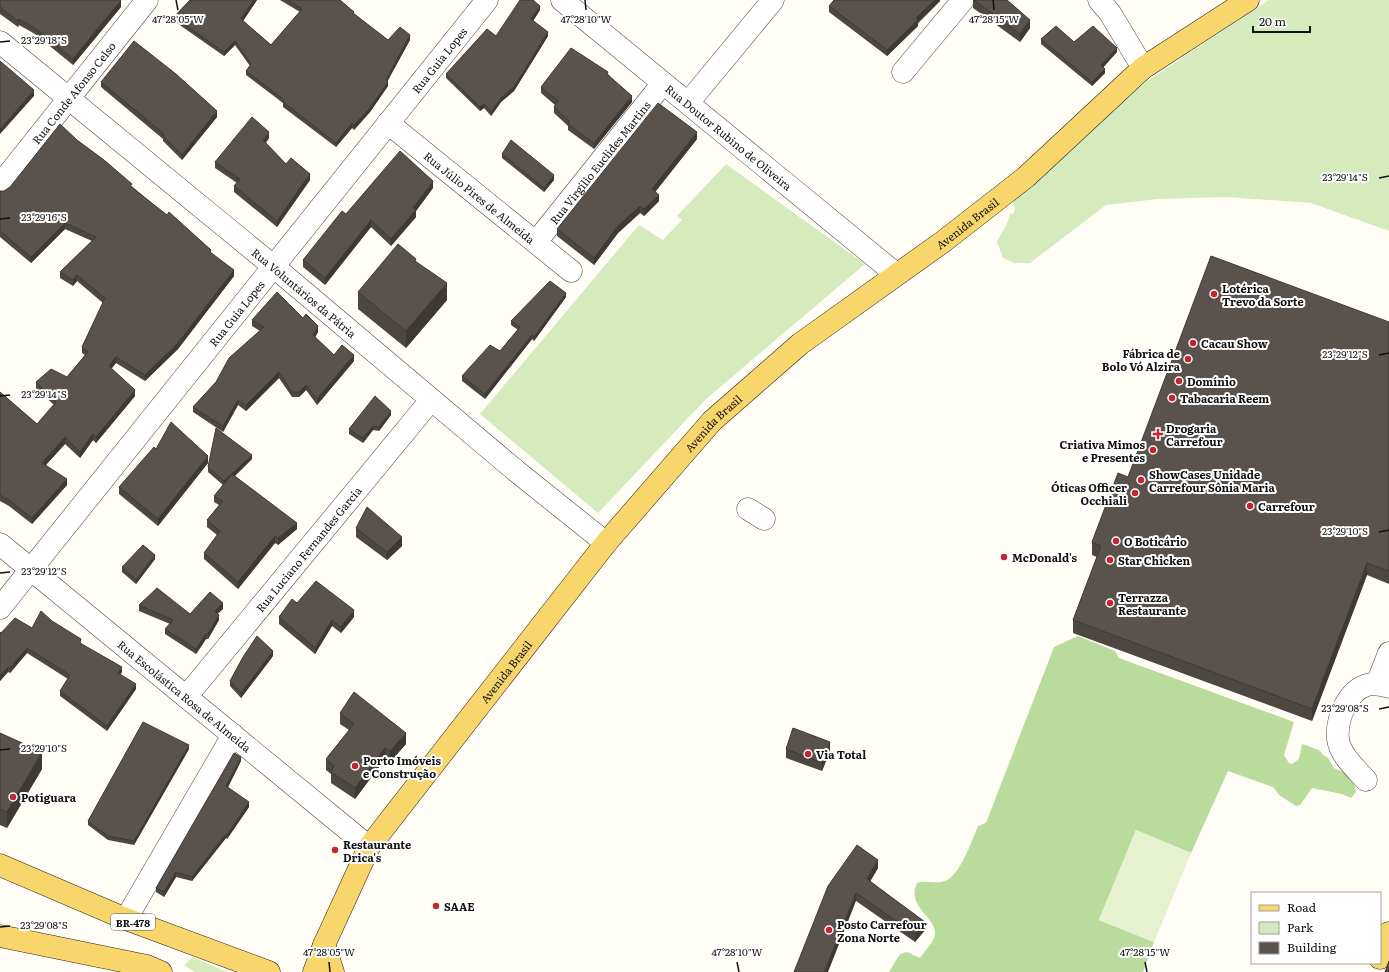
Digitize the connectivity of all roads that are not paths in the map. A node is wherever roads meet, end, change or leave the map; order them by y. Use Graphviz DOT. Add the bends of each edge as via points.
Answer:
graph roads {
  1 [pos="147,0"];
  2 [pos="487,0"];
  3 [pos="562,0"];
  4 [pos="773,0"];
  5 [pos="963,0"];
  6 [pos="1098,0"];
  7 [pos="1248,0"];
  8 [pos="0,42"];
  9 [pos="1143,68"];
  10 [pos="902,72"];
  11 [pos="664,83"];
  12 [pos="69,98"];
  13 [pos="688,103"];
  14 [pos="388,123"];
  15 [pos="0,185"];
  16 [pos="536,242"];
  17 [pos="273,266"];
  18 [pos="572,271"];
  19 [pos="896,274"];
  20 [pos="431,400"];
  21 [pos="0,544"];
  22 [pos="606,544"];
  23 [pos="30,569"];
  24 [pos="0,608"];
  25 [pos="1389,653"];
  26 [pos="1383,686"];
  27 [pos="186,697"];
  28 [pos="233,735"];
  29 [pos="1366,780"];
  30 [pos="369,847"];
  31 [pos="0,865"];
  32 [pos="126,919"];
  33 [pos="1389,933"];
  34 [pos="0,936"];
  35 [pos="324,945"];
  36 [pos="1381,955"];
  37 [pos="154,970"];
  38 [pos="269,972"];
  39 [pos="314,972"];
  40 [pos="333,972"];
  1 -- 12 [label="street, Rua Conde Afonso Celso"];
  2 -- 14 [label="street, Rua Guia Lopes"];
  3 -- 11 [label="street, Rua Doutor Rubino de Oliveira"];
  4 -- 13 [label="street"];
  5 -- 10 [label="street"];
  6 -- 9 [label="street" via="1110,13"];
  7 -- 9 [label="main road, Avenida Brasil"];
  8 -- 12 [label="street, Rua Voluntários da Pátria"];
  9 -- 19 [label="main road, Avenida Brasil" via="1026,177 944,241"];
  11 -- 13 [label="street, Rua Doutor Rubino de Oliveira"];
  11 -- 16 [label="street, Rua Virgilio Euclides Martins"];
  12 -- 15 [label="street, Rua Conde Afonso Celso"];
  12 -- 17 [label="street, Rua Voluntários da Pátria"];
  13 -- 19 [label="street, Rua Doutor Rubino de Oliveira"];
  14 -- 16 [label="street, Rua Júlio Pires de Almeida"];
  14 -- 17 [label="street, Rua Guia Lopes"];
  16 -- 18 [label="street, Rua Júlio Pires de Almeida"];
  17 -- 20 [label="street, Rua Voluntários da Pátria"];
  17 -- 23 [label="street, Rua Guia Lopes"];
  19 -- 22 [label="main road, Avenida Brasil" via="800,344 712,421"];
  20 -- 22 [label="street, Rua Voluntários da Pátria"];
  20 -- 27 [label="street, Rua Luciano Fernandes Garcia"];
  21 -- 23 [label="street, Rua Escolástica Rosa de Almeida"];
  22 -- 30 [label="main road, Avenida Brasil"];
  23 -- 24 [label="street, Rua Guia Lopes"];
  23 -- 27 [label="street, Rua Escolástica Rosa de Almeida"];
  25 -- 26 [label="street"];
  26 -- 29 [label="street" via="1367,685 1352,695 1344,708 1339,725 1338,740 1342,752"];
  27 -- 28 [label="street, Rua Escolástica Rosa de Almeida"];
  28 -- 30 [label="street, Rua Escolástica Rosa de Almeida"];
  28 -- 32 [label="street"];
  30 -- 35 [label="main road, Avenida Brasil"];
  31 -- 32 [label="main road, BR-478"];
  32 -- 38 [label="main road, BR-478"];
  33 -- 36 [label="main road"];
  34 -- 37 [label="main road"];
  35 -- 39 [label="main road, Avenida Brasil"];
  35 -- 40 [label="main road"];
}
